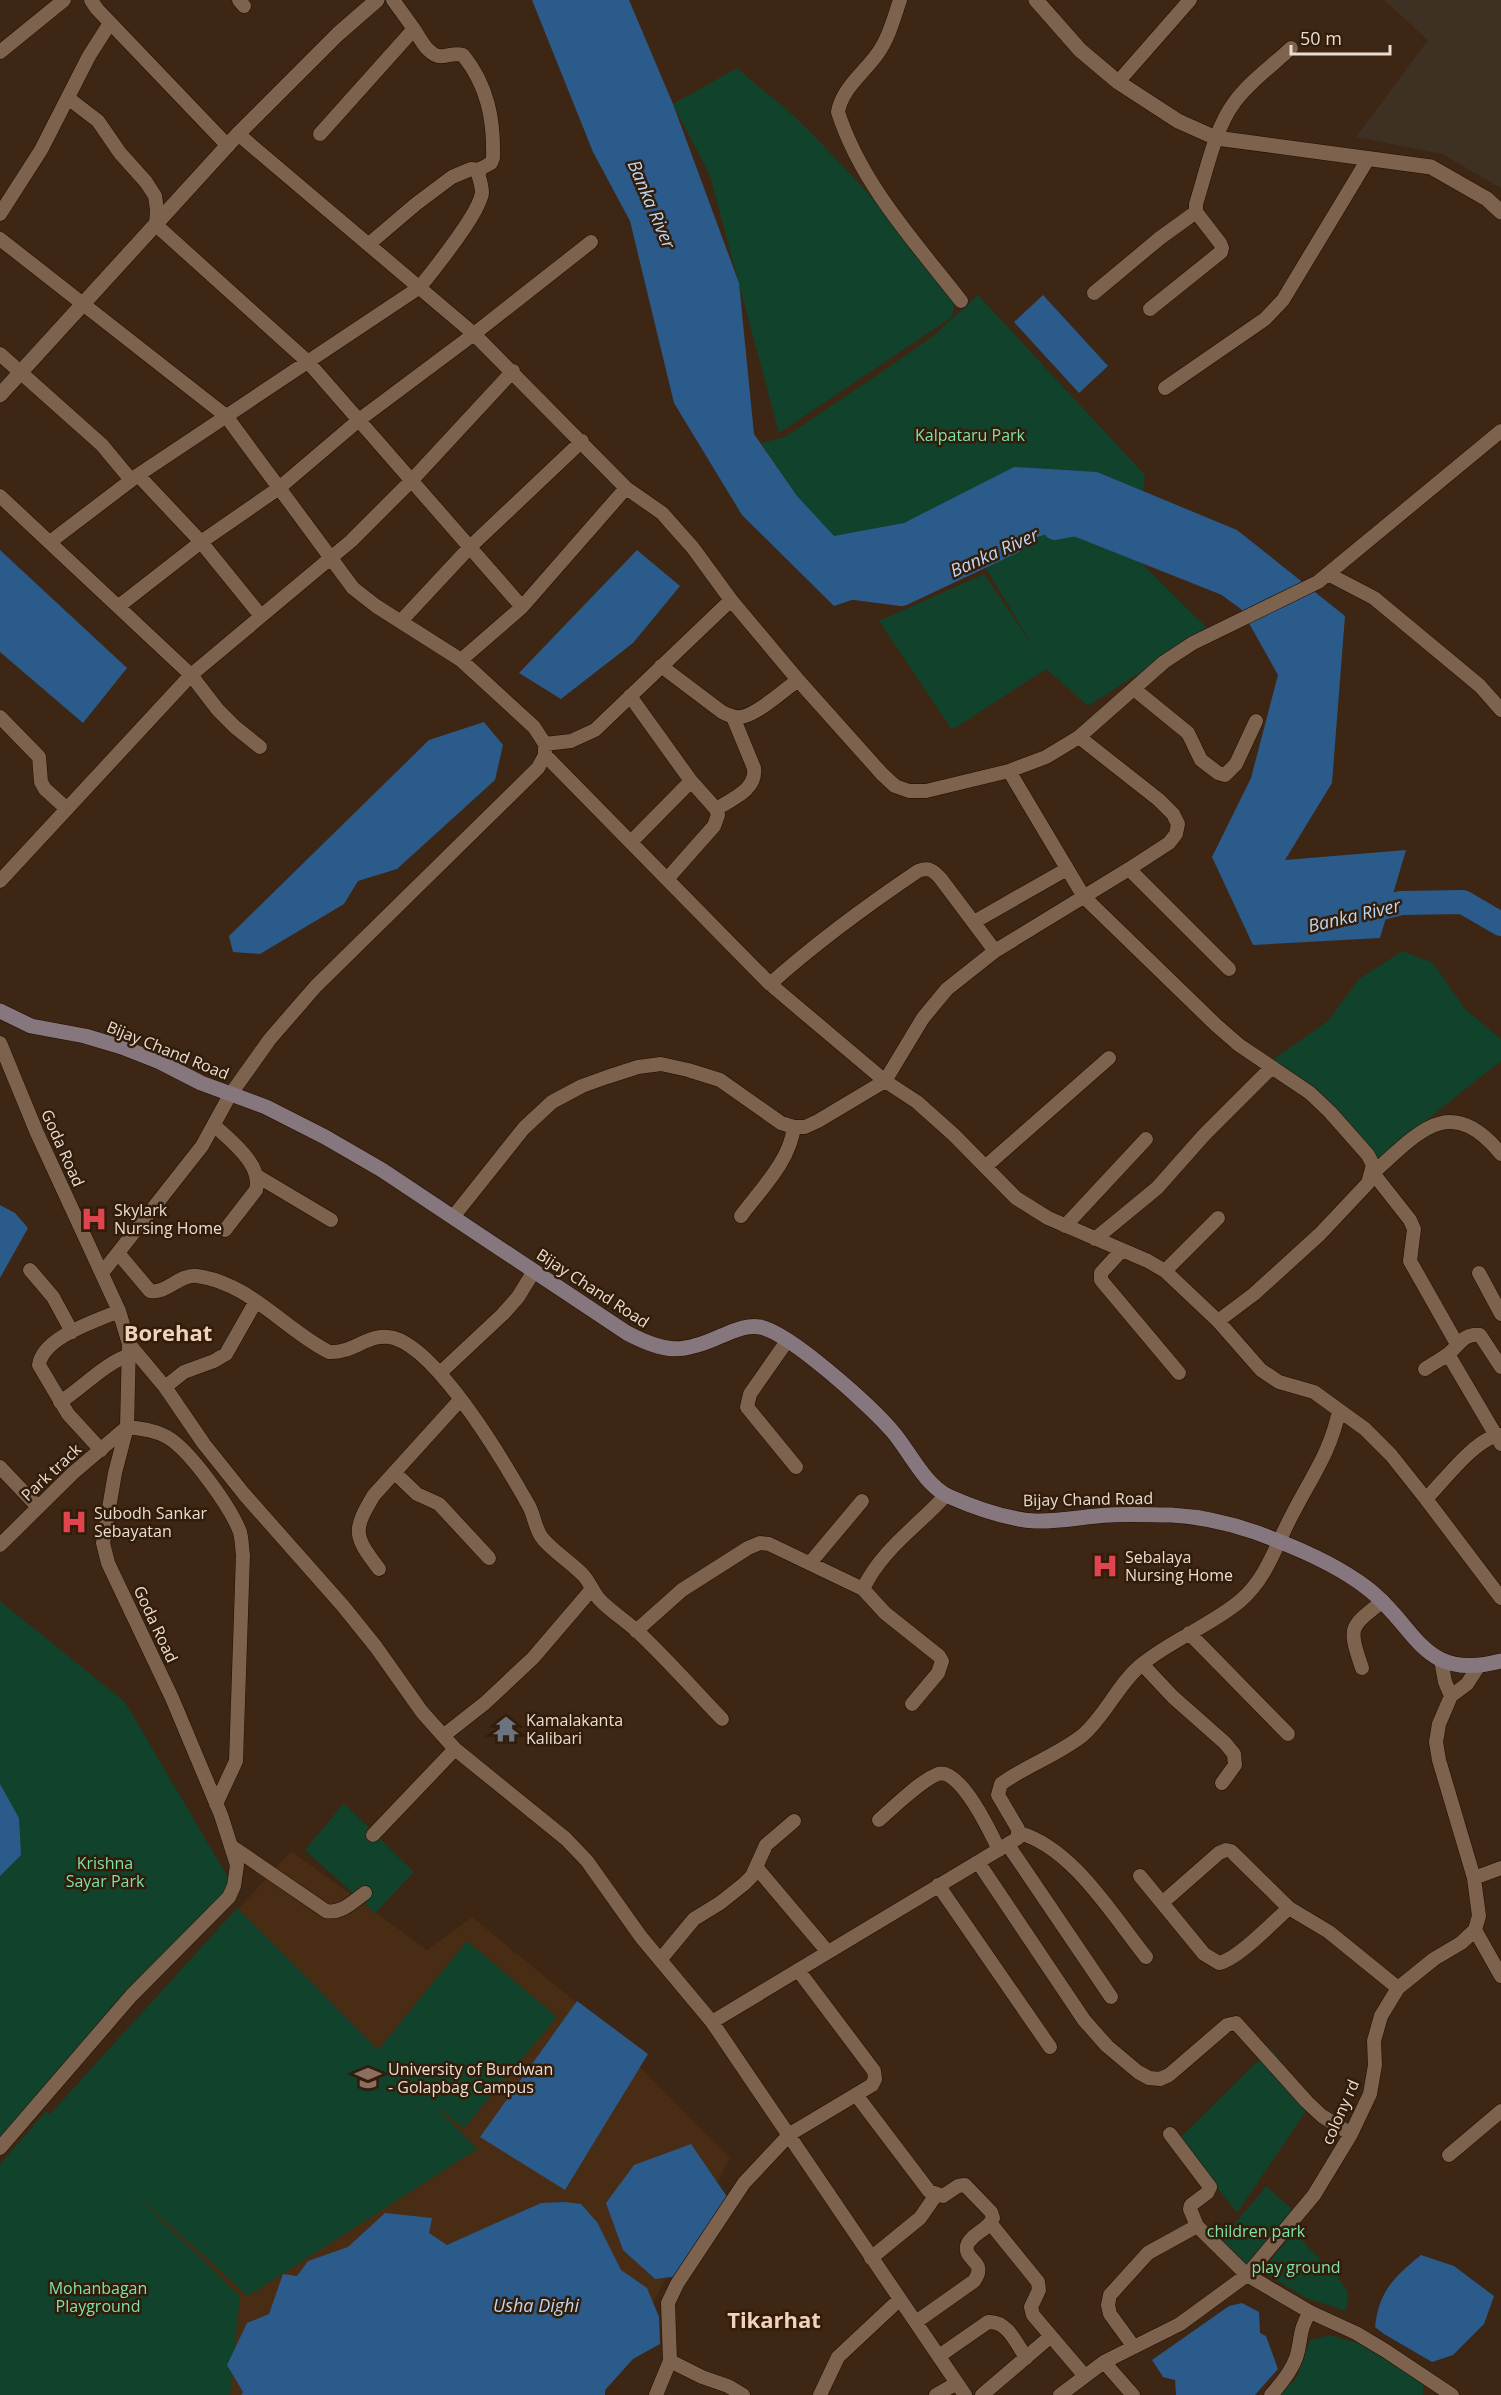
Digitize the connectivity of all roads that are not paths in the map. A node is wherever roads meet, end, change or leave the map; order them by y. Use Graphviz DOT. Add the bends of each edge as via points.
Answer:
graph roads {
  1 [pos="64,0"];
  2 [pos="91,0"];
  3 [pos="377,0"];
  4 [pos="393,0"];
  5 [pos="900,0"];
  6 [pos="1036,0"];
  7 [pos="1190,0"];
  8 [pos="110,23"];
  9 [pos="414,29"];
  10 [pos="1291,48"];
  11 [pos="0,52"];
  12 [pos="1118,82"];
  13 [pos="68,98"];
  14 [pos="238,134"];
  15 [pos="320,134"];
  16 [pos="1216,138"];
  17 [pos="228,146"];
  18 [pos="1368,159"];
  19 [pos="480,170"];
  20 [pos="1196,212"];
  21 [pos="1501,212"];
  22 [pos="0,213"];
  23 [pos="156,225"];
  24 [pos="0,239"];
  25 [pos="591,242"];
  26 [pos="369,244"];
  27 [pos="420,287"];
  28 [pos="1094,293"];
  29 [pos="961,301"];
  30 [pos="84,304"];
  31 [pos="1150,309"];
  32 [pos="474,334"];
  33 [pos="0,354"];
  34 [pos="308,362"];
  35 [pos="513,371"];
  36 [pos="22,373"];
  37 [pos="1165,388"];
  38 [pos="0,395"];
  39 [pos="226,416"];
  40 [pos="359,420"];
  41 [pos="1501,431"];
  42 [pos="582,441"];
  43 [pos="135,478"];
  44 [pos="412,480"];
  45 [pos="279,488"];
  46 [pos="626,488"];
  47 [pos="0,496"];
  48 [pos="50,542"];
  49 [pos="201,542"];
  50 [pos="470,547"];
  51 [pos="332,558"];
  52 [pos="1323,578"];
  53 [pos="731,600"];
  54 [pos="118,606"];
  55 [pos="522,607"];
  56 [pos="261,616"];
  57 [pos="401,621"];
  58 [pos="461,660"];
  59 [pos="661,666"];
  60 [pos="191,675"];
  61 [pos="798,680"];
  62 [pos="1134,689"];
  63 [pos="630,696"];
  64 [pos="1501,710"];
  65 [pos="0,717"];
  66 [pos="733,717"];
  67 [pos="1256,721"];
  68 [pos="1079,737"];
  69 [pos="260,747"];
  70 [pos="545,749"];
  71 [pos="1009,771"];
  72 [pos="691,781"];
  73 [pos="67,809"];
  74 [pos="716,809"];
  75 [pos="632,842"];
  76 [pos="1067,869"];
  77 [pos="1129,869"];
  78 [pos="668,879"];
  79 [pos="0,881"];
  80 [pos="1084,897"];
  81 [pos="974,922"];
  82 [pos="995,951"];
  83 [pos="1229,969"];
  84 [pos="770,984"];
  85 [pos="0,1011"];
  86 [pos="0,1043"];
  87 [pos="1108,1058"];
  88 [pos="1272,1067"];
  89 [pos="885,1081"];
  90 [pos="230,1095"];
  91 [pos="215,1126"];
  92 [pos="794,1127"];
  93 [pos="1146,1139"];
  94 [pos="1501,1154"];
  95 [pos="985,1167"];
  96 [pos="1373,1173"];
  97 [pos="256,1176"];
  98 [pos="741,1216"];
  99 [pos="453,1217"];
  100 [pos="1218,1218"];
  101 [pos="331,1220"];
  102 [pos="1065,1226"];
  103 [pos="225,1230"];
  104 [pos="1095,1239"];
  105 [pos="1122,1250"];
  106 [pos="118,1253"];
  107 [pos="30,1270"];
  108 [pos="534,1271"];
  109 [pos="1165,1271"];
  110 [pos="102,1273"];
  111 [pos="1479,1273"];
  112 [pos="256,1301"];
  113 [pos="119,1311"];
  114 [pos="1501,1314"];
  115 [pos="1218,1321"];
  116 [pos="72,1332"];
  117 [pos="787,1341"];
  118 [pos="129,1349"];
  119 [pos="1452,1349"];
  120 [pos="1501,1367"];
  121 [pos="1425,1369"];
  122 [pos="440,1373"];
  123 [pos="1179,1373"];
  124 [pos="165,1387"];
  125 [pos="460,1400"];
  126 [pos="60,1402"];
  127 [pos="1339,1410"];
  128 [pos="127,1427"];
  129 [pos="1499,1438"];
  130 [pos="101,1450"];
  131 [pos="0,1467"];
  132 [pos="796,1467"];
  133 [pos="394,1473"];
  134 [pos="946,1495"];
  135 [pos="1426,1499"];
  136 [pos="862,1501"];
  137 [pos="38,1507"];
  138 [pos="1279,1541"];
  139 [pos="0,1545"];
  140 [pos="489,1558"];
  141 [pos="810,1563"];
  142 [pos="379,1569"];
  143 [pos="592,1589"];
  144 [pos="863,1589"];
  145 [pos="1501,1598"];
  146 [pos="1383,1601"];
  147 [pos="636,1631"];
  148 [pos="1189,1634"];
  149 [pos="1441,1660"];
  150 [pos="1501,1660"];
  151 [pos="1142,1664"];
  152 [pos="1478,1667"];
  153 [pos="1362,1668"];
  154 [pos="1451,1696"];
  155 [pos="912,1704"];
  156 [pos="722,1719"];
  157 [pos="1288,1734"];
  158 [pos="443,1736"];
  159 [pos="455,1749"];
  160 [pos="1222,1783"];
  161 [pos="216,1804"];
  162 [pos="879,1820"];
  163 [pos="794,1821"];
  164 [pos="1019,1833"];
  165 [pos="373,1835"];
  166 [pos="231,1846"];
  167 [pos="1003,1848"];
  168 [pos="978,1862"];
  169 [pos="756,1867"];
  170 [pos="1501,1868"];
  171 [pos="1140,1876"];
  172 [pos="1474,1878"];
  173 [pos="938,1885"];
  174 [pos="365,1893"];
  175 [pos="1162,1903"];
  176 [pos="1289,1908"];
  177 [pos="1475,1930"];
  178 [pos="827,1951"];
  179 [pos="1146,1957"];
  180 [pos="1497,1957"];
  181 [pos="660,1960"];
  182 [pos="798,1970"];
  183 [pos="1501,1976"];
  184 [pos="1398,1988"];
  185 [pos="1111,1997"];
  186 [pos="712,2022"];
  187 [pos="1050,2047"];
  188 [pos="857,2096"];
  189 [pos="1501,2111"];
  190 [pos="790,2134"];
  191 [pos="1170,2134"];
  192 [pos="1351,2134"];
  193 [pos="0,2148"];
  194 [pos="1449,2155"];
  195 [pos="936,2195"];
  196 [pos="991,2224"];
  197 [pos="1197,2226"];
  198 [pos="871,2258"];
  199 [pos="1247,2275"];
  200 [pos="900,2299"];
  201 [pos="1310,2312"];
  202 [pos="916,2322"];
  203 [pos="1051,2336"];
  204 [pos="1134,2348"];
  205 [pos="939,2356"];
  206 [pos="1026,2358"];
  207 [pos="669,2361"];
  208 [pos="1104,2361"];
  209 [pos="1084,2375"];
  210 [pos="957,2383"];
  211 [pos="656,2395"];
  212 [pos="743,2395"];
  213 [pos="820,2395"];
  214 [pos="936,2395"];
  215 [pos="965,2395"];
  216 [pos="982,2395"];
  217 [pos="1060,2395"];
  218 [pos="1133,2395"];
  219 [pos="1270,2395"];
  220 [pos="1452,2395"];
  1 -- 11 [label="street"];
  2 -- 8 [label="street"];
  3 -- 14 [label="street"];
  4 -- 9 [label="street"];
  5 -- 29 [label="street" via="879,52 844,94 838,112 874,187"];
  6 -- 12 [label="street" via="1080,50"];
  7 -- 12 [label="street"];
  8 -- 13 [label="street"];
  8 -- 17 [label="street"];
  9 -- 15 [label="street"];
  9 -- 19 [label="street" via="434,56 463,55 484,91 492,124 493,158"];
  10 -- 16 [label="street" via="1249,86 1234,104"];
  12 -- 16 [label="street" via="1178,121"];
  13 -- 22 [label="street" via="41,150"];
  13 -- 23 [label="street" via="98,121 146,182 155,196"];
  14 -- 17 [label="street"];
  14 -- 26 [label="street"];
  16 -- 18 [label="street"];
  16 -- 20 [label="street"];
  17 -- 23 [label="street"];
  18 -- 21 [label="street" via="1431,167 1487,199"];
  18 -- 37 [label="street" via="1283,300 1265,319"];
  19 -- 26 [label="street" via="471,169 452,177"];
  19 -- 27 [label="street" via="479,201 460,234"];
  20 -- 28 [label="street"];
  20 -- 31 [label="street" via="1220,243 1221,252"];
  23 -- 30 [label="street"];
  23 -- 34 [label="street"];
  24 -- 30 [label="street"];
  25 -- 32 [label="street"];
  26 -- 27 [label="street"];
  27 -- 32 [label="street"];
  27 -- 34 [label="street"];
  30 -- 36 [label="street"];
  30 -- 39 [label="street"];
  32 -- 35 [label="street"];
  32 -- 40 [label="street"];
  33 -- 36 [label="street"];
  34 -- 39 [label="street"];
  34 -- 40 [label="street"];
  35 -- 42 [label="street"];
  35 -- 44 [label="street"];
  36 -- 38 [label="street"];
  36 -- 43 [label="street"];
  39 -- 43 [label="street"];
  39 -- 45 [label="street"];
  40 -- 44 [label="street"];
  40 -- 45 [label="street"];
  41 -- 52 [label="street"];
  42 -- 46 [label="street"];
  42 -- 50 [label="street"];
  43 -- 48 [label="street"];
  43 -- 49 [label="street"];
  44 -- 50 [label="street"];
  44 -- 51 [label="street"];
  45 -- 49 [label="street"];
  45 -- 51 [label="street"];
  46 -- 53 [label="street" via="662,513"];
  46 -- 55 [label="street"];
  47 -- 48 [label="street"];
  48 -- 54 [label="street"];
  49 -- 54 [label="street"];
  49 -- 56 [label="street"];
  50 -- 55 [label="street"];
  50 -- 57 [label="street"];
  51 -- 56 [label="street"];
  51 -- 57 [label="street" via="353,588"];
  52 -- 62 [label="street" via="1193,643"];
  52 -- 64 [label="street" via="1374,598 1480,686"];
  53 -- 59 [label="street"];
  53 -- 61 [label="street"];
  54 -- 60 [label="street"];
  55 -- 58 [label="street"];
  56 -- 60 [label="street"];
  57 -- 58 [label="street"];
  58 -- 70 [label="street" via="534,727"];
  59 -- 63 [label="street"];
  59 -- 66 [label="street"];
  60 -- 69 [label="street" via="229,722"];
  60 -- 73 [label="street"];
  61 -- 66 [label="street" via="752,713"];
  61 -- 71 [label="street" via="895,786 926,791"];
  62 -- 67 [label="street" via="1188,733 1201,760 1225,775 1236,764"];
  62 -- 68 [label="street"];
  63 -- 70 [label="street" via="595,730"];
  63 -- 72 [label="street"];
  65 -- 73 [label="street" via="39,757 41,783"];
  66 -- 74 [label="street" via="755,776 746,789"];
  68 -- 71 [label="street" via="1046,757"];
  68 -- 77 [label="street" via="1143,785 1178,824 1169,843"];
  70 -- 75 [label="street"];
  70 -- 90 [label="street" via="538,768 316,986 270,1039"];
  71 -- 76 [label="street"];
  72 -- 74 [label="street"];
  72 -- 75 [label="street"];
  73 -- 79 [label="street"];
  74 -- 78 [label="street" via="717,821"];
  75 -- 78 [label="street"];
  76 -- 80 [label="street"];
  76 -- 81 [label="street"];
  77 -- 80 [label="street"];
  77 -- 83 [label="street"];
  78 -- 84 [label="street"];
  80 -- 82 [label="street"];
  80 -- 88 [label="street" via="1216,1025"];
  81 -- 82 [label="street"];
  81 -- 84 [label="street" via="934,871 926,868 812,946"];
  82 -- 89 [label="street" via="947,989 923,1018"];
  84 -- 89 [label="street"];
  85 -- 90 [label="main road, Bijay Chand Road" via="31,1026 122,1047"];
  86 -- 110 [label="street, Goda Road"];
  87 -- 95 [label="street"];
  88 -- 96 [label="street" via="1330,1112 1368,1155"];
  88 -- 104 [label="street" via="1157,1188"];
  89 -- 92 [label="street" via="818,1121"];
  89 -- 95 [label="street" via="917,1102"];
  90 -- 91 [label="street"];
  90 -- 99 [label="main road, Bijay Chand Road" via="266,1107 325,1137"];
  91 -- 97 [label="street" via="240,1149"];
  91 -- 106 [label="street"];
  92 -- 98 [label="street" via="779,1164"];
  92 -- 99 [label="street" via="781,1123 720,1080 661,1064 638,1067 582,1086 552,1102 525,1128"];
  93 -- 102 [label="street"];
  94 -- 96 [label="street" via="1469,1125 1437,1123 1421,1130"];
  95 -- 102 [label="street" via="1016,1198"];
  96 -- 115 [label="street" via="1368,1184 1286,1267"];
  96 -- 119 [label="street" via="1410,1220 1414,1229 1410,1261"];
  97 -- 101 [label="street"];
  97 -- 103 [label="street" via="256,1190"];
  99 -- 108 [label="main road, Bijay Chand Road"];
  100 -- 109 [label="street"];
  102 -- 104 [label="street"];
  104 -- 105 [label="street"];
  105 -- 109 [label="street"];
  105 -- 123 [label="street" via="1101,1273 1101,1280"];
  106 -- 110 [label="street"];
  106 -- 112 [label="street" via="150,1291 197,1276"];
  107 -- 116 [label="street" via="53,1297"];
  108 -- 117 [label="main road, Bijay Chand Road" via="649,1345 671,1350 695,1348 741,1327 761,1327"];
  108 -- 122 [label="street" via="503,1314"];
  109 -- 115 [label="street"];
  110 -- 113 [label="street, Goda Road"];
  111 -- 114 [label="street"];
  112 -- 122 [label="street" via="330,1352 346,1350 371,1338 395,1338"];
  112 -- 124 [label="street" via="226,1354 184,1372"];
  113 -- 116 [label="street"];
  113 -- 118 [label="street, Goda Road"];
  115 -- 127 [label="street" via="1262,1370 1279,1382 1314,1392"];
  116 -- 126 [label="street" via="44,1352 39,1365"];
  117 -- 132 [label="street" via="750,1394 747,1407"];
  117 -- 134 [label="main road, Bijay Chand Road" via="874,1410 928,1480"];
  118 -- 124 [label="street"];
  118 -- 126 [label="street"];
  118 -- 128 [label="street, Goda Road"];
  119 -- 120 [label="street" via="1471,1334 1480,1335"];
  119 -- 121 [label="street"];
  119 -- 129 [label="street"];
  122 -- 125 [label="street"];
  124 -- 158 [label="street" via="204,1444 343,1606"];
  125 -- 133 [label="street"];
  125 -- 143 [label="street" via="531,1509 538,1532 583,1575"];
  126 -- 130 [label="street"];
  127 -- 135 [label="street" via="1391,1455"];
  127 -- 138 [label="street" via="1322,1464"];
  128 -- 130 [label="street, Park track"];
  128 -- 161 [label="street, Goda Road" via="103,1543 108,1563 172,1698"];
  128 -- 161 [label="street" via="153,1431 185,1451 227,1507 240,1535 238,1744 236,1761"];
  129 -- 135 [label="street" via="1473,1450"];
  130 -- 137 [label="street, Park track"];
  131 -- 137 [label="street"];
  133 -- 140 [label="street" via="417,1494 439,1504"];
  133 -- 142 [label="street" via="374,1495 359,1524 363,1548"];
  134 -- 138 [label="main road, Bijay Chand Road" via="1035,1521 1173,1515 1221,1523"];
  134 -- 144 [label="street" via="883,1555"];
  135 -- 145 [label="street"];
  136 -- 141 [label="street"];
  137 -- 139 [label="street, Park track"];
  138 -- 146 [label="main road, Bijay Chand Road" via="1342,1571"];
  138 -- 148 [label="street" via="1253,1588"];
  141 -- 144 [label="street"];
  141 -- 147 [label="street" via="760,1543 681,1590"];
  143 -- 147 [label="street"];
  143 -- 158 [label="street" via="533,1658"];
  144 -- 155 [label="street" via="942,1661 938,1673"];
  146 -- 149 [label="main road, Bijay Chand Road" via="1419,1643"];
  146 -- 153 [label="street" via="1359,1620 1352,1633"];
  147 -- 156 [label="street"];
  148 -- 151 [label="street"];
  148 -- 157 [label="street"];
  149 -- 152 [label="main road, Bijay Chand Road"];
  149 -- 154 [label="street"];
  150 -- 152 [label="main road, Bijay Chand Road"];
  151 -- 160 [label="street" via="1234,1754 1235,1765"];
  151 -- 164 [label="street" via="1084,1734 1001,1784 998,1795"];
  152 -- 154 [label="street" via="1467,1684"];
  154 -- 172 [label="street" via="1436,1742"];
  158 -- 159 [label="street"];
  159 -- 165 [label="street"];
  159 -- 181 [label="street" via="566,1839 605,1883"];
  161 -- 166 [label="street, Goda Road"];
  162 -- 167 [label="street" via="927,1781 945,1773 953,1777 976,1806"];
  163 -- 169 [label="street" via="766,1845"];
  164 -- 167 [label="street"];
  164 -- 179 [label="street" via="1043,1843 1074,1868"];
  166 -- 174 [label="street" via="326,1911 342,1910"];
  166 -- 193 [label="street, Goda Road" via="237,1864 229,1897 131,1996"];
  167 -- 168 [label="street"];
  167 -- 185 [label="street"];
  168 -- 173 [label="street"];
  168 -- 192 [label="street" via="1084,2020 1138,2072 1149,2078 1169,2075 1227,2025 1236,2024 1307,2102"];
  169 -- 178 [label="street"];
  169 -- 181 [label="street" via="731,1896 694,1919"];
  170 -- 172 [label="street"];
  171 -- 175 [label="street"];
  172 -- 177 [label="street" via="1479,1917"];
  173 -- 178 [label="street"];
  173 -- 187 [label="street"];
  175 -- 176 [label="street" via="1226,1850 1237,1855"];
  175 -- 176 [label="street" via="1204,1954 1219,1963 1237,1954"];
  176 -- 184 [label="street" via="1329,1932"];
  177 -- 180 [label="street"];
  177 -- 184 [label="street, colony rd"];
  178 -- 182 [label="street"];
  180 -- 183 [label="street"];
  181 -- 186 [label="street"];
  182 -- 186 [label="street"];
  182 -- 188 [label="street" via="874,2071 872,2085"];
  184 -- 192 [label="street, colony rd" via="1381,2016 1374,2041 1376,2065 1370,2094"];
  186 -- 190 [label="street"];
  188 -- 190 [label="street"];
  188 -- 195 [label="street"];
  189 -- 194 [label="street"];
  190 -- 198 [label="street"];
  190 -- 207 [label="street" via="744,2183 677,2284 668,2303"];
  191 -- 197 [label="street" via="1210,2187 1191,2205"];
  192 -- 199 [label="street, colony rd" via="1314,2195"];
  195 -- 196 [label="street" via="943,2196 965,2185 991,2212"];
  195 -- 198 [label="street" via="920,2218"];
  196 -- 202 [label="street" via="967,2246 979,2267 974,2281"];
  196 -- 203 [label="street" via="1038,2282 1040,2290 1031,2307"];
  197 -- 199 [label="street"];
  197 -- 204 [label="street" via="1148,2253 1110,2295 1110,2314"];
  198 -- 200 [label="street"];
  199 -- 201 [label="street"];
  199 -- 204 [label="street, colony rd" via="1180,2324"];
  200 -- 202 [label="street"];
  200 -- 213 [label="street" via="838,2357"];
  201 -- 219 [label="street" via="1302,2324 1291,2368"];
  201 -- 220 [label="street" via="1386,2350"];
  202 -- 205 [label="street"];
  203 -- 206 [label="street"];
  203 -- 209 [label="street"];
  204 -- 208 [label="street, colony rd"];
  205 -- 206 [label="street" via="988,2322 996,2321 1004,2326"];
  205 -- 210 [label="street"];
  206 -- 216 [label="street"];
  207 -- 211 [label="street"];
  207 -- 212 [label="street"];
  208 -- 209 [label="street, colony rd"];
  208 -- 218 [label="street"];
  209 -- 217 [label="street, colony rd"];
  210 -- 214 [label="street"];
  210 -- 215 [label="street"];
}
